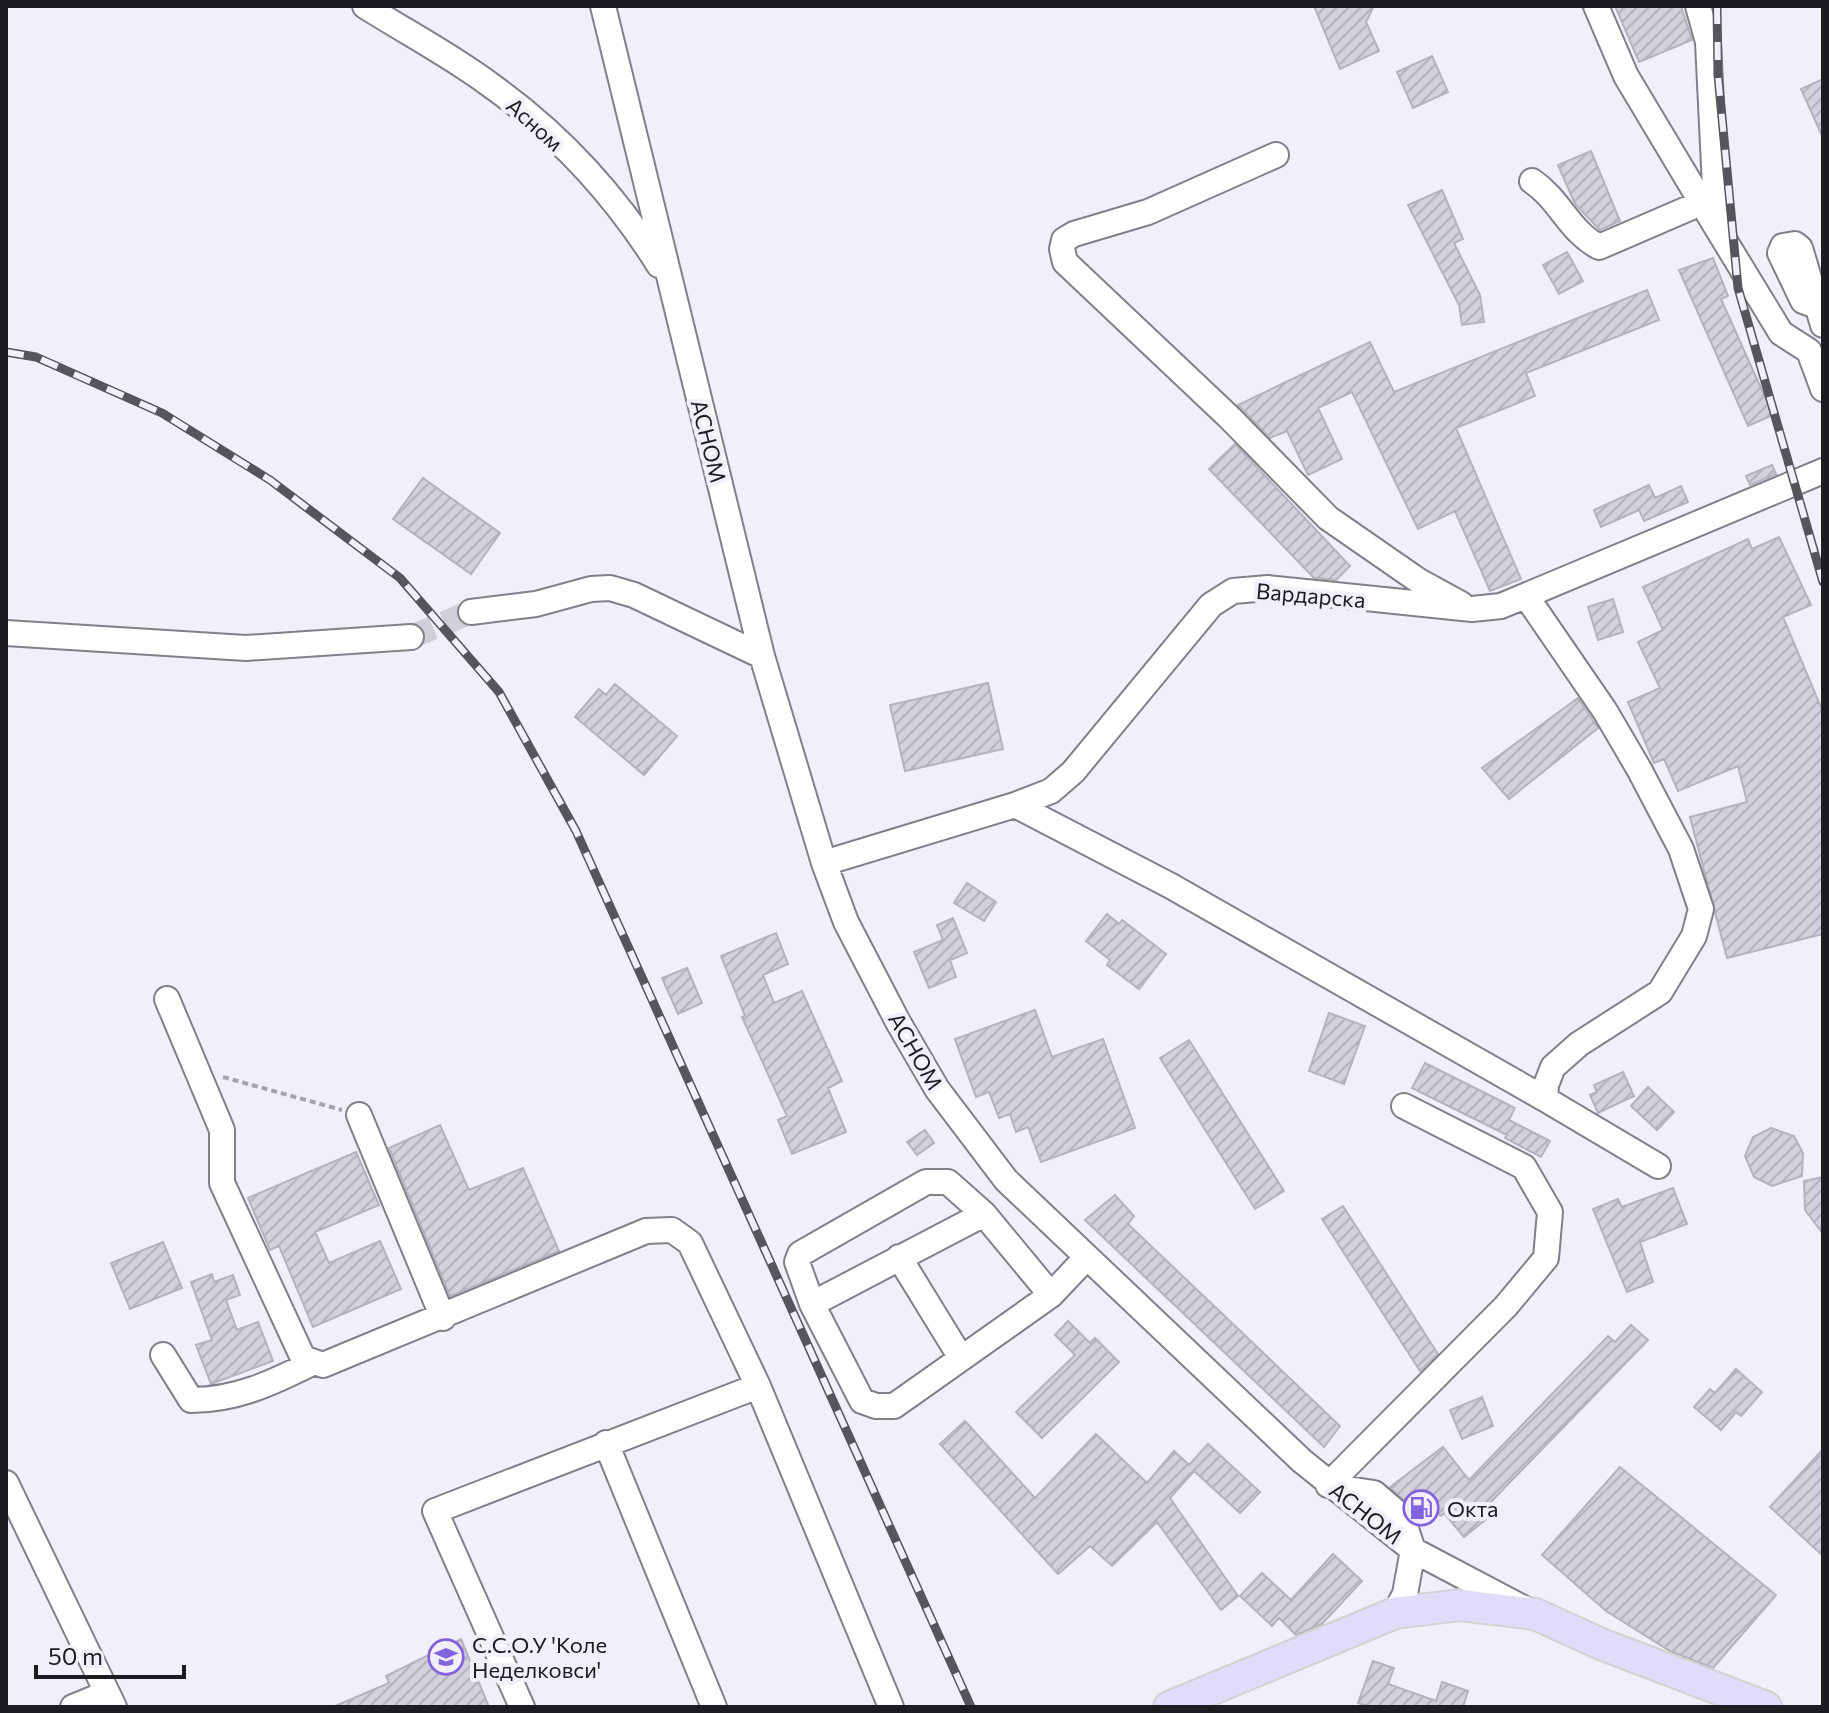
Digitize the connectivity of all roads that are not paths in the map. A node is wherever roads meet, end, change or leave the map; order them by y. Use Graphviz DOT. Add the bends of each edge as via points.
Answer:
graph roads {
  1 [pos="365,6"];
  2 [pos="603,6"];
  3 [pos="1596,6"];
  4 [pos="1698,6"];
  5 [pos="1276,155"];
  6 [pos="1532,181"];
  7 [pos="1701,203"];
  8 [pos="1717,228"];
  9 [pos="669,281"];
  10 [pos="1816,348"];
  11 [pos="1823,389"];
  12 [pos="1823,471"];
  13 [pos="1526,596"];
  14 [pos="1472,609"];
  15 [pos="471,612"];
  16 [pos="6,633"];
  17 [pos="411,637"];
  18 [pos="762,656"];
  19 [pos="1015,805"];
  20 [pos="824,863"];
  21 [pos="167,999"];
  22 [pos="1545,1099"];
  23 [pos="1404,1106"];
  24 [pos="359,1115"];
  25 [pos="1658,1166"];
  26 [pos="984,1214"];
  27 [pos="899,1257"];
  28 [pos="1087,1257"];
  29 [pos="1051,1295"];
  30 [pos="812,1304"];
  31 [pos="443,1318"];
  32 [pos="163,1355"];
  33 [pos="961,1358"];
  34 [pos="312,1363"];
  35 [pos="758,1386"];
  36 [pos="606,1443"];
  37 [pos="6,1483"];
  38 [pos="1328,1485"];
  39 [pos="1413,1550"];
  40 [pos="1395,1613"];
  41 [pos="1535,1614"];
  42 [pos="110,1700"];
  43 [pos="1748,1704"];
  44 [pos="73,1707"];
  45 [pos="522,1707"];
  46 [pos="714,1707"];
  47 [pos="891,1707"];
  48 [pos="1169,1707"];
  1 -- 9 [label="street, Асном" via="490,84 532,118 617,202"];
  2 -- 9 [label="street, АСНОМ"];
  3 -- 7 [label="street" via="1626,76"];
  4 -- 8 [label="street" via="1708,42"];
  5 -- 14 [label="street" via="1148,212 1074,234 1064,240 1065,262 1328,518 1419,581"];
  6 -- 7 [label="street" via="1549,192 1581,238 1599,247"];
  7 -- 8 [label="street"];
  8 -- 10 [label="street" via="1781,333"];
  9 -- 18 [label="street, АСНОМ"];
  10 -- 11 [label="street"];
  12 -- 13 [label="street, Вардарска"];
  13 -- 14 [label="street, Вардарска"];
  13 -- 22 [label="street" via="1639,769 1681,849 1701,909 1694,936 1660,992 1553,1067"];
  14 -- 19 [label="street, Вардарска" via="1268,588 1233,591 1211,605 1073,772 1051,791"];
  15 -- 18 [label="street" via="610,588"];
  16 -- 17 [label="street" via="246,648"];
  18 -- 20 [label="street, АСНОМ"];
  19 -- 20 [label="street, Вардарска"];
  19 -- 22 [label="street" via="1184,893"];
  20 -- 28 [label="street, АСНОМ" via="846,922 937,1089 1006,1180"];
  21 -- 34 [label="street" via="222,1130 222,1183 303,1358"];
  22 -- 25 [label="street"];
  23 -- 38 [label="street" via="1524,1167 1550,1212 1546,1258 1506,1306"];
  24 -- 31 [label="street"];
  26 -- 27 [label="street"];
  26 -- 29 [label="street"];
  26 -- 30 [label="street" via="948,1182 926,1182 800,1254 798,1271"];
  27 -- 30 [label="street"];
  27 -- 33 [label="street"];
  28 -- 29 [label="street"];
  28 -- 38 [label="street, АСНОМ"];
  29 -- 33 [label="street"];
  30 -- 33 [label="street" via="862,1401 894,1406"];
  31 -- 34 [label="street" via="323,1365"];
  31 -- 35 [label="street" via="646,1231 672,1230 690,1243"];
  32 -- 34 [label="street" via="191,1400 218,1400 266,1387"];
  35 -- 36 [label="street"];
  35 -- 47 [label="street"];
  36 -- 45 [label="street" via="435,1511"];
  36 -- 46 [label="street"];
  37 -- 42 [label="street"];
  38 -- 39 [label="street, АСНОМ"];
  39 -- 40 [label="street" via="1405,1594"];
  39 -- 41 [label="street, АСНОМ"];
  40 -- 41 [label="main road" via="1460,1605"];
  40 -- 48 [label="main road"];
  41 -- 43 [label="main road, АСНОМ"];
  42 -- 44 [label="street"];
}
